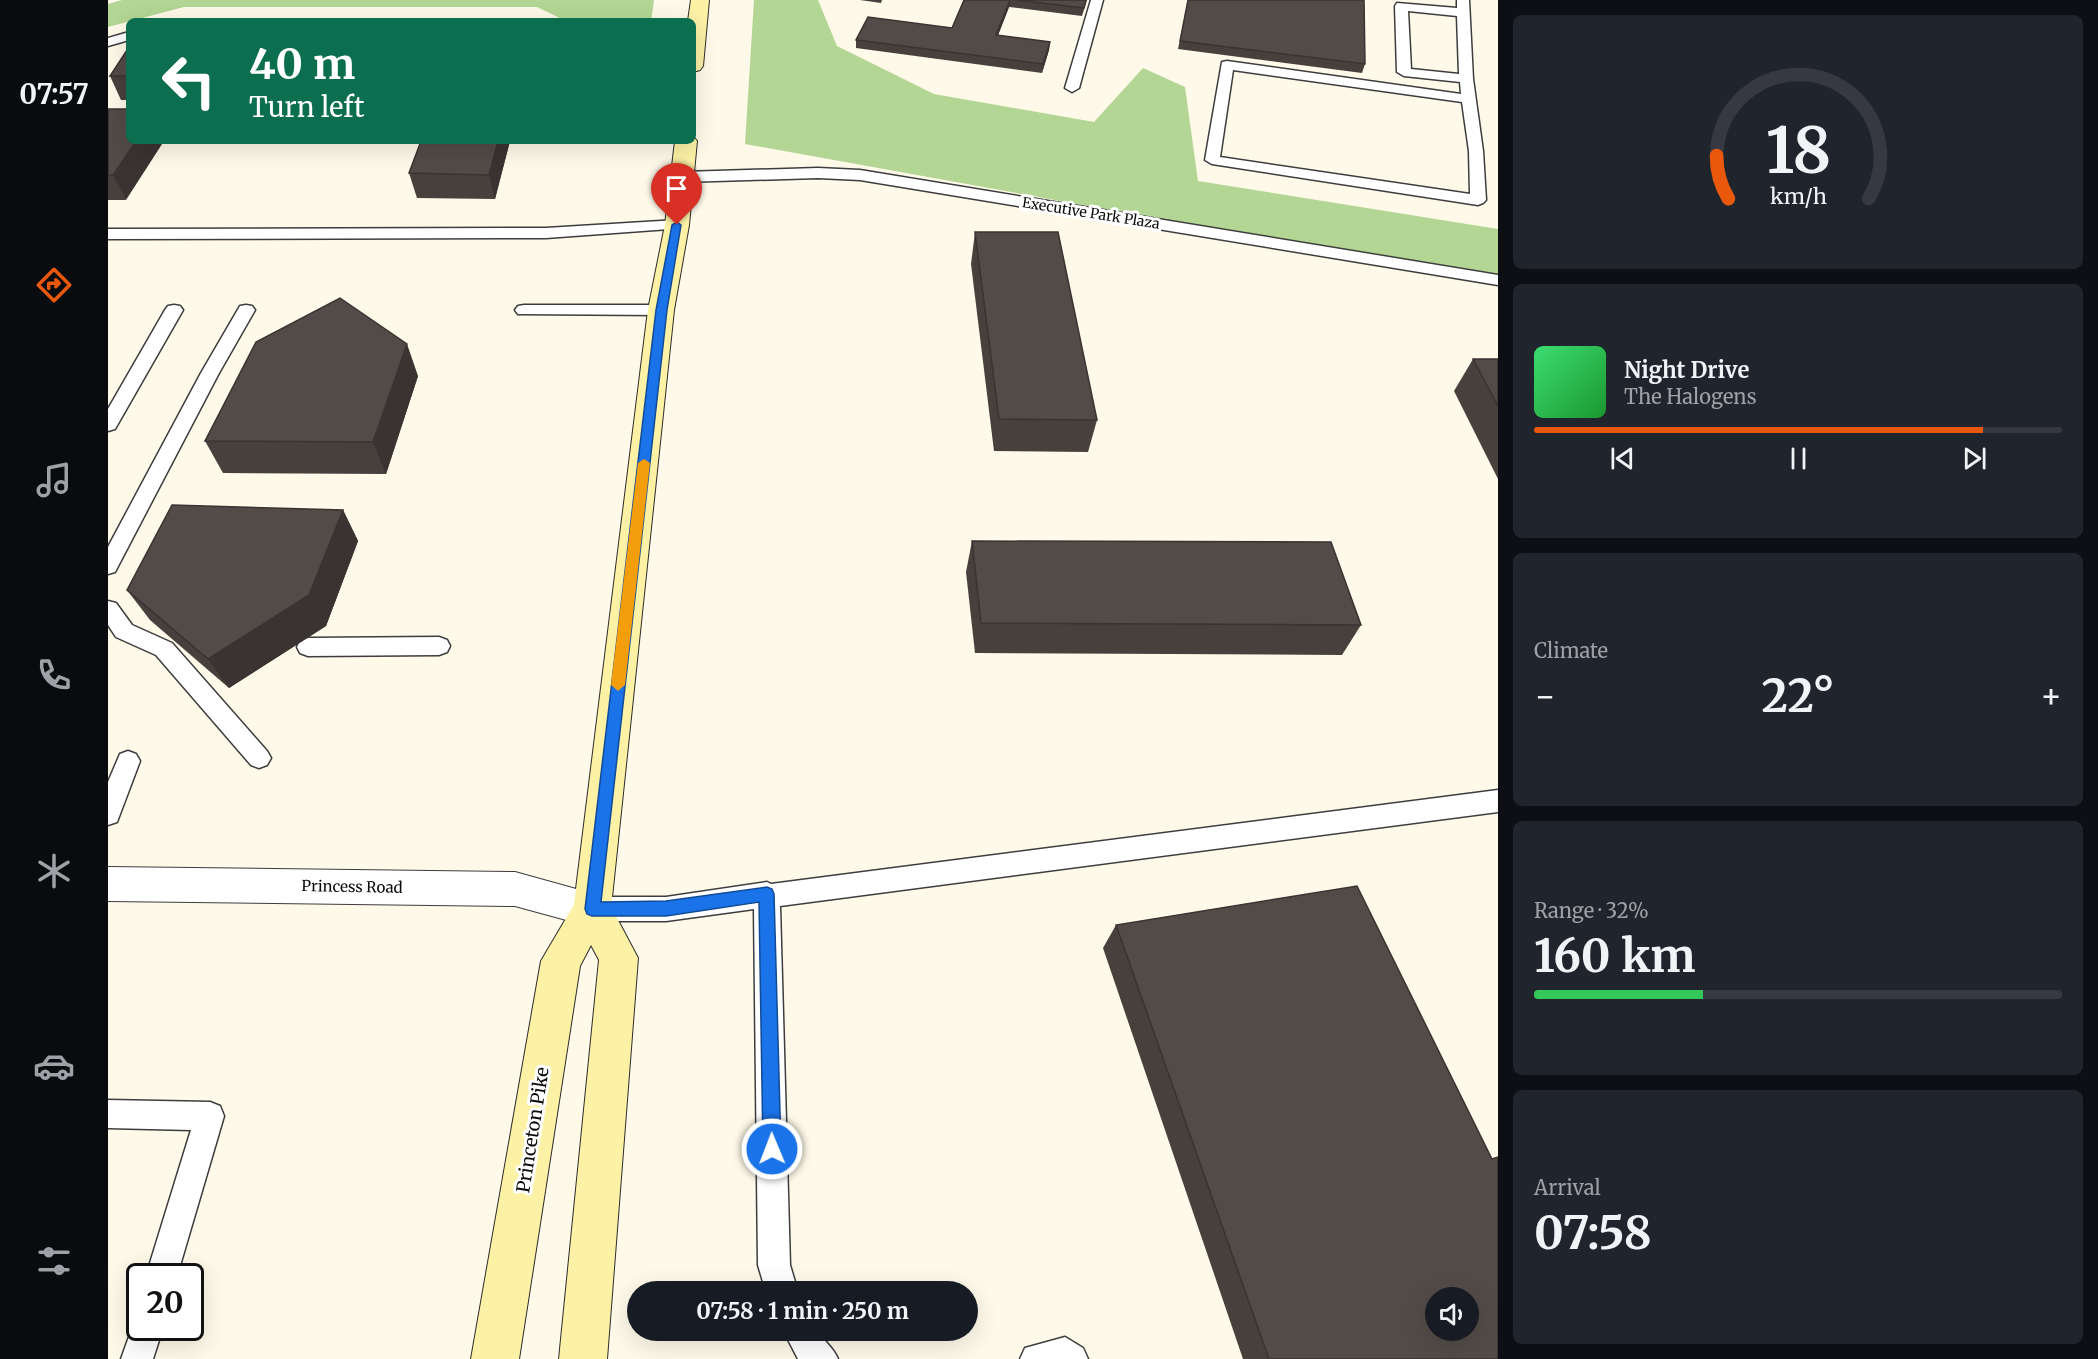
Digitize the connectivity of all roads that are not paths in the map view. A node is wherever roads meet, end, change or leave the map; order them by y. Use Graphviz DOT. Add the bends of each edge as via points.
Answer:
graph roads {
  1 [pos="700,0"];
  2 [pos="1097,0"];
  3 [pos="1464,6"];
  4 [pos="696,18"];
  5 [pos="126,37"];
  6 [pos="108,42"];
  7 [pos="1466,79"];
  8 [pos="1072,88"];
  9 [pos="1469,99"];
  10 [pos="686,144"];
  11 [pos="682,177"];
  12 [pos="677,225"];
  13 [pos="108,234"];
  14 [pos="1498,280"];
  15 [pos="174,310"];
  16 [pos="246,310"];
  17 [pos="524,310"];
  18 [pos="662,310"];
  19 [pos="108,425"];
  20 [pos="108,566"];
  21 [pos="108,609"];
  22 [pos="439,646"];
  23 [pos="308,647"];
  24 [pos="259,758"];
  25 [pos="128,761"];
  26 [pos="1498,801"];
  27 [pos="108,814"];
  28 [pos="108,884"];
  29 [pos="767,894"];
  30 [pos="592,909"];
  31 [pos="108,1114"];
  32 [pos="166,1263"];
  33 [pos="779,1281"];
  34 [pos="143,1341"];
  35 [pos="805,1341"];
  36 [pos="137,1359"];
  37 [pos="495,1359"];
  38 [pos="583,1359"];
  39 [pos="822,1359"];
  40 [pos="1036,1359"];
  41 [pos="1072,1359"];
  1 -- 4 [label="main road"];
  2 -- 8 [label="lane"];
  3 -- 7 [label="lane"];
  3 -- 7 [label="lane" via="1401,6 1404,72"];
  5 -- 6 [label="lane"];
  7 -- 9 [label="lane"];
  9 -- 9 [label="lane" via="1227,65 1212,160 1478,200"];
  10 -- 11 [label="main road, Princeton Pike"];
  11 -- 12 [label="main road, Princeton Pike"];
  11 -- 14 [label="lane, Executive Park Plaza" via="818,173 868,176"];
  12 -- 13 [label="lane" via="546,233"];
  12 -- 18 [label="main road, Princeton Pike"];
  15 -- 19 [label="lane"];
  16 -- 20 [label="lane" via="221,350"];
  17 -- 18 [label="lane"];
  18 -- 30 [label="main road, Princeton Pike"];
  21 -- 24 [label="lane" via="124,631 174,652"];
  22 -- 23 [label="lane"];
  25 -- 27 [label="lane"];
  26 -- 29 [label="lane"];
  28 -- 30 [label="street, Princess Road" via="515,889"];
  29 -- 30 [label="lane" via="666,909"];
  29 -- 33 [label="lane" via="774,1265"];
  30 -- 37 [label="main road, Princeton Pike" via="561,961"];
  30 -- 38 [label="main road" via="620,958"];
  31 -- 32 [label="lane" via="210,1116"];
  34 -- 36 [label="lane"];
  35 -- 39 [label="lane" via="812,1353"];
  40 -- 41 [label="lane" via="1065,1353"];
}
